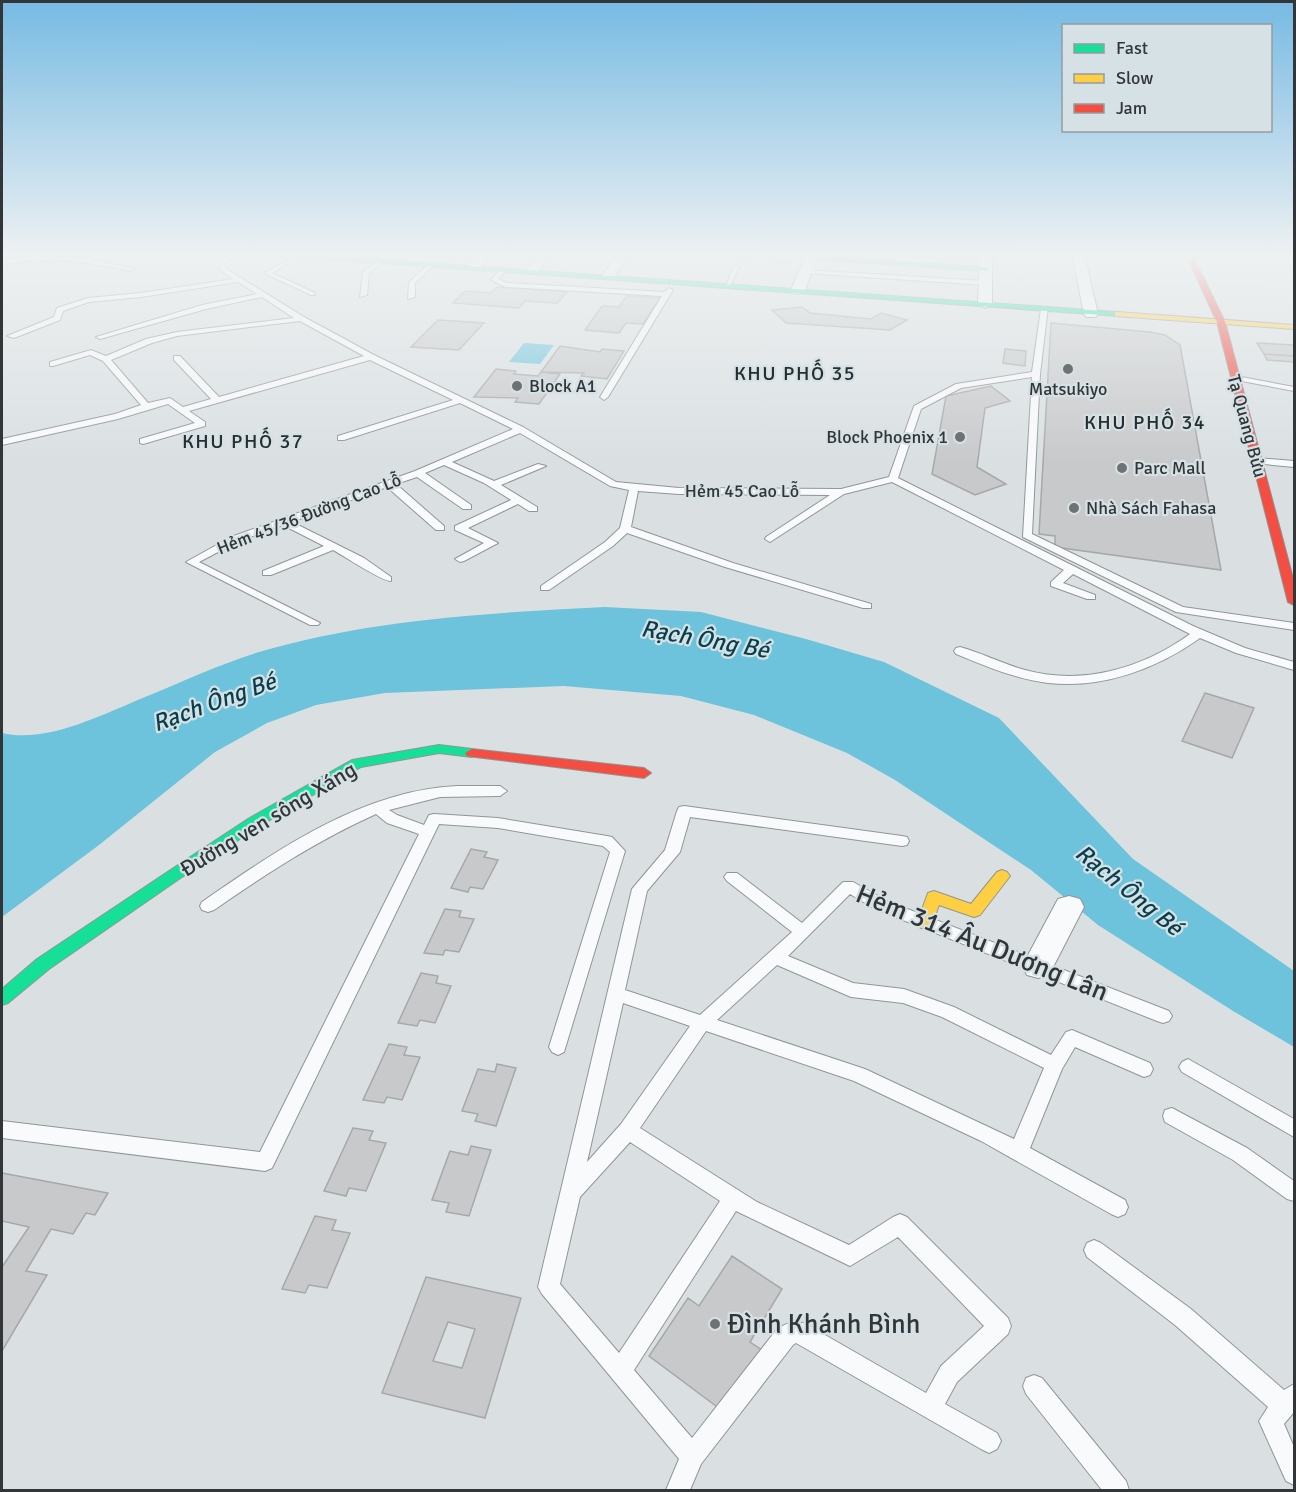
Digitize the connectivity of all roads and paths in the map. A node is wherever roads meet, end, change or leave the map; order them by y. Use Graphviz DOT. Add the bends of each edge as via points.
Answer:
graph roads {
  1 [pos="42,324"];
  2 [pos="147,324"];
  3 [pos="263,324"];
  4 [pos="310,324"];
  5 [pos="647,324"];
  6 [pos="1043,324"];
  7 [pos="1221,324"];
  8 [pos="1245,324"];
  9 [pos="1294,327"];
  10 [pos="10,336"];
  11 [pos="100,337"];
  12 [pos="371,357"];
  13 [pos="177,358"];
  14 [pos="106,359"];
  15 [pos="53,364"];
  16 [pos="1036,374"];
  17 [pos="1234,377"];
  18 [pos="1294,389"];
  19 [pos="604,397"];
  20 [pos="217,400"];
  21 [pos="459,401"];
  22 [pos="146,406"];
  23 [pos="183,410"];
  24 [pos="520,429"];
  25 [pos="341,438"];
  26 [pos="143,441"];
  27 [pos="2,442"];
  28 [pos="1257,460"];
  29 [pos="444,462"];
  30 [pos="1294,464"];
  31 [pos="541,466"];
  32 [pos="418,473"];
  33 [pos="893,479"];
  34 [pos="388,483"];
  35 [pos="493,485"];
  36 [pos="634,489"];
  37 [pos="841,492"];
  38 [pos="519,500"];
  39 [pos="467,507"];
  40 [pos="533,509"];
  41 [pos="283,521"];
  42 [pos="440,528"];
  43 [pos="625,529"];
  44 [pos="770,539"];
  45 [pos="334,546"];
  46 [pos="460,559"];
  47 [pos="1072,569"];
  48 [pos="267,573"];
  49 [pos="387,579"];
  50 [pos="545,588"];
  51 [pos="1091,597"];
  52 [pos="1294,602"];
  53 [pos="867,606"];
  54 [pos="314,622"];
  55 [pos="1294,627"];
  56 [pos="1199,633"];
  57 [pos="960,651"];
  58 [pos="1294,666"];
  59 [pos="644,773"];
  60 [pos="500,791"];
  61 [pos="379,809"];
  62 [pos="427,831"];
  63 [pos="902,842"];
  64 [pos="1002,876"];
  65 [pos="732,877"];
  66 [pos="208,906"];
  67 [pos="1069,907"];
  68 [pos="925,923"];
  69 [pos="803,932"];
  70 [pos="774,957"];
  71 [pos="1038,966"];
  72 [pos="616,994"];
  73 [pos="2,998"];
  74 [pos="1163,1016"];
  75 [pos="701,1024"];
  76 [pos="558,1047"];
  77 [pos="1054,1065"];
  78 [pos="1188,1066"];
  79 [pos="1144,1069"];
  80 [pos="1172,1116"];
  81 [pos="1294,1129"];
  82 [pos="2,1130"];
  83 [pos="628,1130"];
  84 [pos="1018,1153"];
  85 [pos="571,1192"];
  86 [pos="1294,1192"];
  87 [pos="733,1198"];
  88 [pos="1118,1207"];
  89 [pos="1094,1250"];
  90 [pos="620,1372"];
  91 [pos="1034,1386"];
  92 [pos="1289,1401"];
  93 [pos="930,1408"];
  94 [pos="989,1441"];
  95 [pos="692,1456"];
  96 [pos="1294,1473"];
  97 [pos="681,1489"];
  98 [pos="1117,1491"];
  1 -- 10 [label="lane"];
  2 -- 11 [label="lane"];
  3 -- 14 [label="lane" via="177,334"];
  4 -- 12 [label="lane, Hẻm 45 Cao Lỗ"];
  5 -- 19 [label="lane"];
  6 -- 16 [label="lane"];
  7 -- 17 [label="street, Tạ Quang Bửu"];
  8 -- 9 [label="street"];
  12 -- 20 [label="lane"];
  12 -- 21 [label="lane, Hẻm 45 Cao Lỗ"];
  13 -- 20 [label="lane"];
  14 -- 15 [label="lane" via="91,352"];
  14 -- 22 [label="lane"];
  16 -- 33 [label="lane" via="959,386 916,408"];
  16 -- 55 [label="lane" via="1027,535 1180,610"];
  17 -- 18 [label="lane"];
  17 -- 28 [label="street, Tạ Quang Bửu"];
  20 -- 23 [label="lane"];
  21 -- 24 [label="lane, Hẻm 45 Cao Lỗ"];
  21 -- 25 [label="lane"];
  22 -- 23 [label="lane" via="170,401"];
  22 -- 27 [label="lane"];
  23 -- 26 [label="lane" via="202,424"];
  24 -- 29 [label="lane, Hẻm 45/36 Đường Cao Lỗ"];
  24 -- 36 [label="lane, Hẻm 45 Cao Lỗ" via="613,484"];
  28 -- 30 [label="lane"];
  28 -- 52 [label="street, Tạ Quang Bửu"];
  29 -- 32 [label="lane, Hẻm 45/36 Đường Cao Lỗ"];
  29 -- 35 [label="lane"];
  31 -- 35 [label="lane"];
  32 -- 34 [label="lane, Hẻm 45/36 Đường Cao Lỗ"];
  32 -- 39 [label="lane"];
  33 -- 37 [label="lane, Hẻm 45 Cao Lỗ"];
  33 -- 47 [label="lane"];
  34 -- 41 [label="lane, Hẻm 45/36 Đường Cao Lỗ"];
  34 -- 42 [label="lane"];
  35 -- 38 [label="lane"];
  36 -- 37 [label="lane, Hẻm 45 Cao Lỗ"];
  36 -- 43 [label="lane"];
  37 -- 44 [label="lane"];
  38 -- 40 [label="lane"];
  38 -- 46 [label="lane" via="459,528 493,543"];
  41 -- 45 [label="lane"];
  41 -- 54 [label="lane, Hẻm 45/36 Đường Cao Lỗ" via="235,539 191,562"];
  43 -- 50 [label="lane"];
  43 -- 53 [label="lane"];
  45 -- 48 [label="lane"];
  45 -- 49 [label="lane"];
  47 -- 51 [label="lane" via="1055,584"];
  47 -- 56 [label="lane"];
  56 -- 57 [label="lane" via="1151,662 1086,678 1050,679 1020,674"];
  56 -- 58 [label="lane" via="1229,647"];
  59 -- 73 [label="street, Đường ven sông Xáng" via="439,750 357,763 253,823 174,875 43,964"];
  60 -- 61 [label="lane" via="432,793"];
  61 -- 62 [label="lane" via="392,819"];
  61 -- 66 [label="lane" via="312,840"];
  62 -- 76 [label="lane" via="434,819 498,823 608,841 618,850"];
  62 -- 82 [label="lane" via="265,1162"];
  63 -- 72 [label="lane" via="684,811 672,852 640,889"];
  64 -- 68 [label="street" via="974,911 934,897"];
  65 -- 69 [label="lane"];
  67 -- 71 [label="street"];
  68 -- 69 [label="lane, Hẻm 314 Âu Dương Lân" via="848,886"];
  68 -- 71 [label="lane, Hẻm 314 Âu Dương Lân"];
  69 -- 70 [label="lane, Hẻm 314 Âu Dương Lân"];
  70 -- 75 [label="lane, Hẻm 314 Âu Dương Lân"];
  70 -- 77 [label="lane" via="851,990 904,996 948,1012"];
  71 -- 74 [label="lane, Hẻm 314 Âu Dương Lân"];
  72 -- 75 [label="lane"];
  72 -- 85 [label="lane"];
  75 -- 83 [label="lane, Hẻm 314 Âu Dương Lân"];
  75 -- 84 [label="lane" via="859,1075"];
  77 -- 79 [label="lane" via="1072,1037"];
  77 -- 84 [label="lane"];
  78 -- 81 [label="lane"];
  80 -- 86 [label="lane" via="1240,1154"];
  83 -- 85 [label="lane, Hẻm 314 Âu Dương Lân"];
  83 -- 87 [label="lane"];
  84 -- 88 [label="lane"];
  85 -- 90 [label="lane" via="549,1287"];
  87 -- 90 [label="lane"];
  87 -- 93 [label="lane" via="850,1256 900,1224 1000,1326 949,1374"];
  89 -- 92 [label="lane"];
  90 -- 95 [label="lane"];
  91 -- 98 [label="lane"];
  92 -- 96 [label="lane" via="1271,1420"];
  93 -- 94 [label="lane"];
  93 -- 95 [label="lane" via="798,1332 792,1333"];
  95 -- 97 [label="lane"];
}
